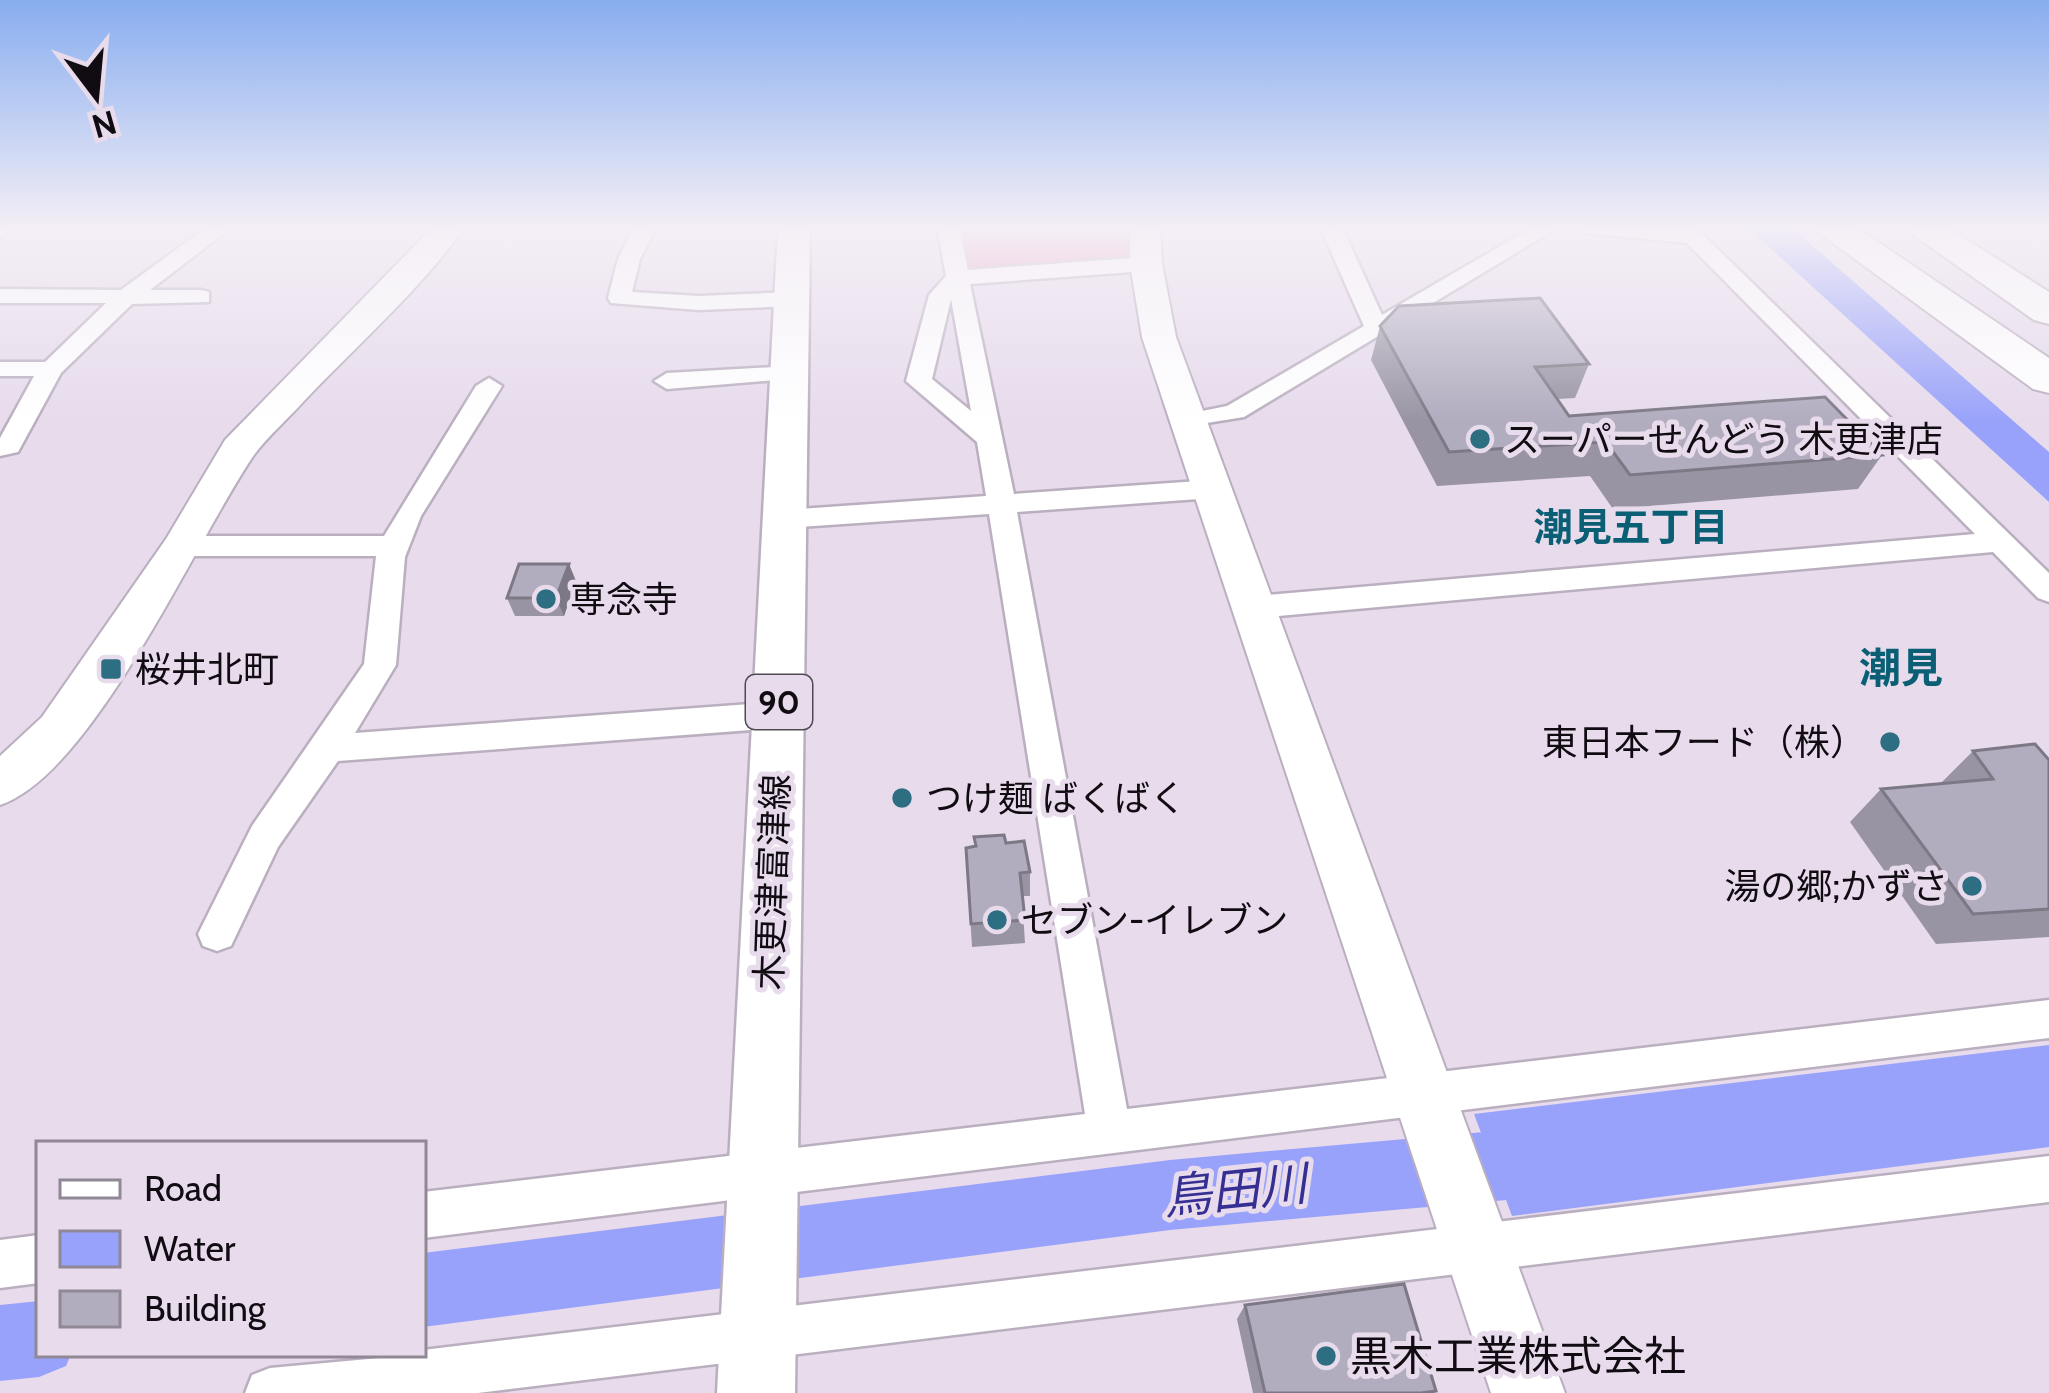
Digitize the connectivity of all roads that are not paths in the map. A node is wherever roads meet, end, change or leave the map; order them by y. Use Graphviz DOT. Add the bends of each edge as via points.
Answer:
graph roads {
  1 [pos="133,292"];
  2 [pos="387,292"];
  3 [pos="621,292"];
  4 [pos="793,292"];
  5 [pos="943,292"];
  6 [pos="960,292"];
  7 [pos="1152,292"];
  8 [pos="1360,292"];
  9 [pos="1436,292"];
  10 [pos="1748,292"];
  11 [pos="1924,292"];
  12 [pos="2020,292"];
  13 [pos="0,296"];
  14 [pos="128,296"];
  15 [pos="201,297"];
  16 [pos="793,299"];
  17 [pos="2049,311"];
  18 [pos="1376,327"];
  19 [pos="0,369"];
  20 [pos="51,369"];
  21 [pos="792,373"];
  22 [pos="2049,379"];
  23 [pos="667,381"];
  24 [pos="489,386"];
  25 [pos="1191,422"];
  26 [pos="989,439"];
  27 [pos="0,448"];
  28 [pos="1213,489"];
  29 [pos="1002,504"];
  30 [pos="785,519"];
  31 [pos="1999,542"];
  32 [pos="183,546"];
  33 [pos="395,546"];
  34 [pos="2049,591"];
  35 [pos="1255,608"];
  36 [pos="779,715"];
  37 [pos="328,748"];
  38 [pos="0,784"];
  39 [pos="217,934"];
  40 [pos="2049,1019"];
  41 [pos="1426,1096"];
  42 [pos="1110,1134"];
  43 [pos="761,1177"];
  44 [pos="2049,1179"];
  45 [pos="426,1215"];
  46 [pos="1478,1248"];
  47 [pos="36,1259"];
  48 [pos="0,1264"];
  49 [pos="757,1364"];
  50 [pos="271,1393"];
  51 [pos="1528,1393"];
  1 -- 14 [label="street"];
  2 -- 32 [label="street" via="261,422 226,466"];
  3 -- 16 [label="street" via="619,298 699,303"];
  4 -- 16 [label="main road, 木更津富津線 / 90"];
  5 -- 26 [label="street" via="919,381"];
  6 -- 26 [label="street"];
  7 -- 25 [label="street" via="1159,337"];
  8 -- 18 [label="street"];
  9 -- 18 [label="street"];
  10 -- 31 [label="street"];
  11 -- 22 [label="highway"];
  12 -- 17 [label="highway"];
  13 -- 14 [label="street"];
  14 -- 15 [label="street"];
  14 -- 20 [label="street"];
  16 -- 21 [label="main road, 木更津富津線 / 90"];
  18 -- 25 [label="street" via="1235,412"];
  19 -- 20 [label="street"];
  20 -- 27 [label="street" via="9,446"];
  21 -- 23 [label="street"];
  21 -- 30 [label="main road, 木更津富津線 / 90"];
  24 -- 33 [label="street"];
  25 -- 28 [label="street"];
  26 -- 29 [label="street"];
  28 -- 29 [label="street"];
  28 -- 35 [label="street"];
  29 -- 30 [label="street"];
  29 -- 42 [label="street"];
  30 -- 36 [label="main road, 木更津富津線 / 90"];
  31 -- 34 [label="street"];
  31 -- 35 [label="street"];
  32 -- 33 [label="street"];
  32 -- 38 [label="street" via="58,730"];
  33 -- 37 [label="street" via="380,664"];
  35 -- 41 [label="street"];
  36 -- 37 [label="street"];
  36 -- 43 [label="main road, 木更津富津線 / 90"];
  37 -- 39 [label="street" via="265,837"];
  40 -- 41 [label="street"];
  41 -- 42 [label="street"];
  41 -- 46 [label="street"];
  42 -- 43 [label="street"];
  43 -- 45 [label="street"];
  43 -- 49 [label="main road, 90"];
  44 -- 46 [label="street"];
  46 -- 49 [label="street"];
  46 -- 51 [label="street"];
  47 -- 48 [label="street"];
  49 -- 50 [label="street"];
}
